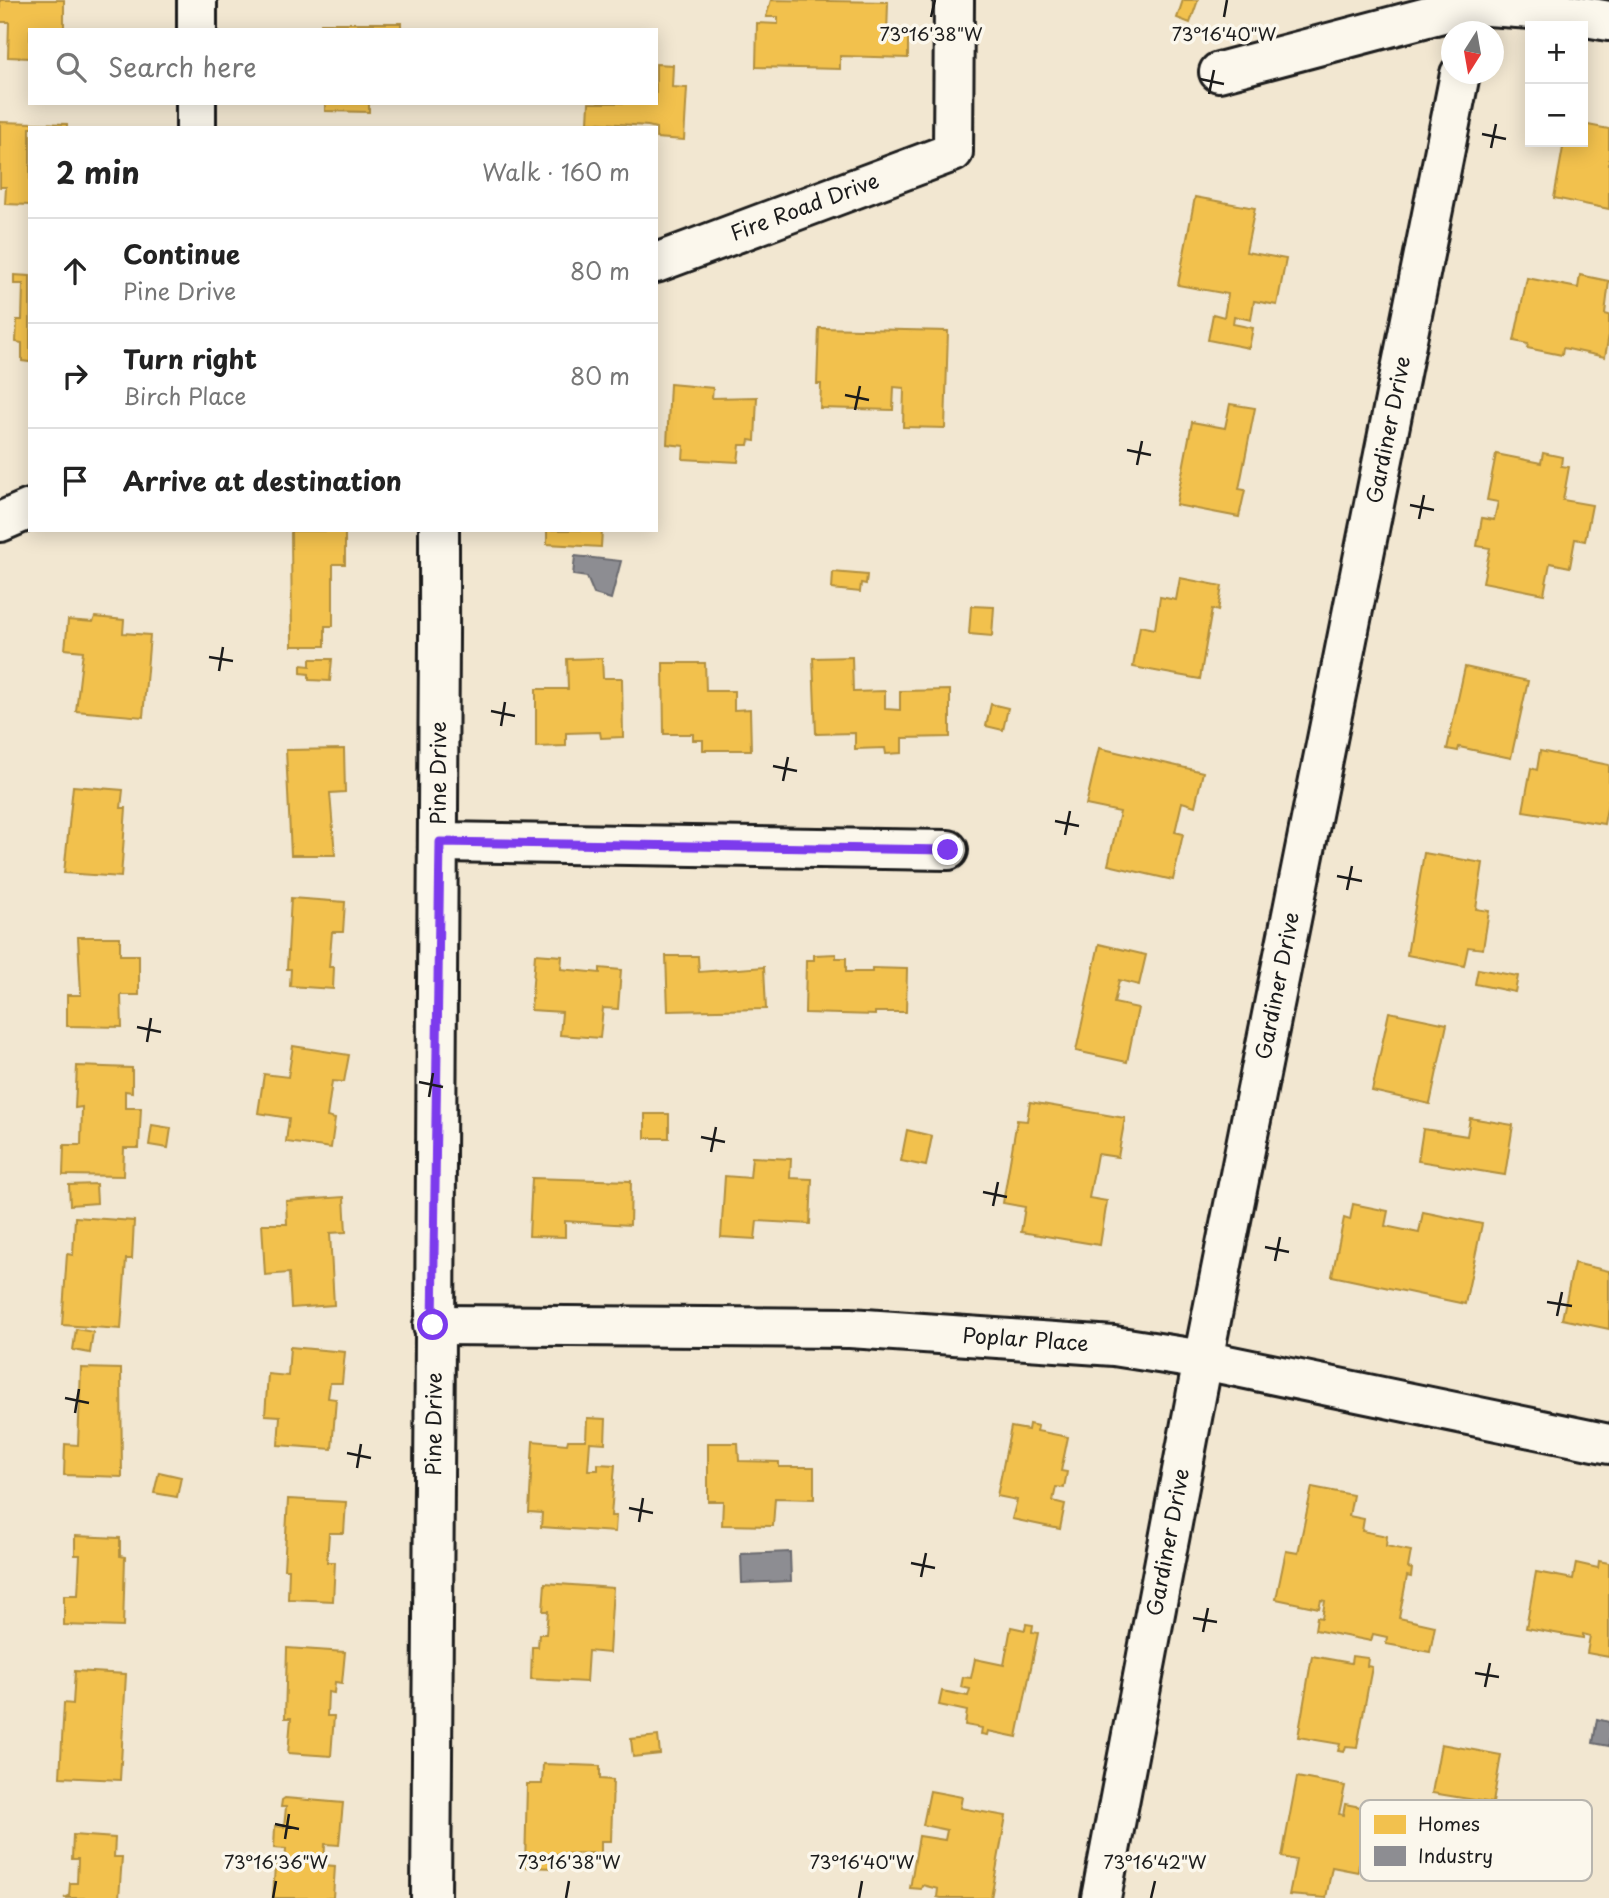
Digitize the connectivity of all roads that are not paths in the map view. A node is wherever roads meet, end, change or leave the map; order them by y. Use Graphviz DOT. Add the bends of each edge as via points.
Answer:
graph roads {
  1 [pos="197,0"];
  2 [pos="954,0"];
  3 [pos="1472,12"];
  4 [pos="1609,21"];
  5 [pos="197,28"];
  6 [pos="1219,72"];
  7 [pos="1458,84"];
  8 [pos="196,105"];
  9 [pos="196,126"];
  10 [pos="658,262"];
  11 [pos="28,510"];
  12 [pos="0,522"];
  13 [pos="439,532"];
  14 [pos="440,842"];
  15 [pos="948,850"];
  16 [pos="433,1325"];
  17 [pos="1203,1360"];
  18 [pos="1609,1444"];
  19 [pos="431,1898"];
  20 [pos="1101,1898"];
  1 -- 5 [label="street"];
  2 -- 10 [label="street, Fire Road Drive" via="953,152"];
  3 -- 4 [label="street" via="1545,10"];
  3 -- 6 [label="street"];
  7 -- 17 [label="street, Gardiner Drive"];
  8 -- 9 [label="street"];
  11 -- 12 [label="street"];
  13 -- 14 [label="street, Pine Drive"];
  14 -- 15 [label="street"];
  14 -- 16 [label="street, Pine Drive"];
  16 -- 17 [label="street, Poplar Place" via="850,1328 1114,1346"];
  16 -- 19 [label="street, Pine Drive"];
  17 -- 18 [label="street, Poplar Place"];
  17 -- 20 [label="street, Gardiner Drive"];
}
